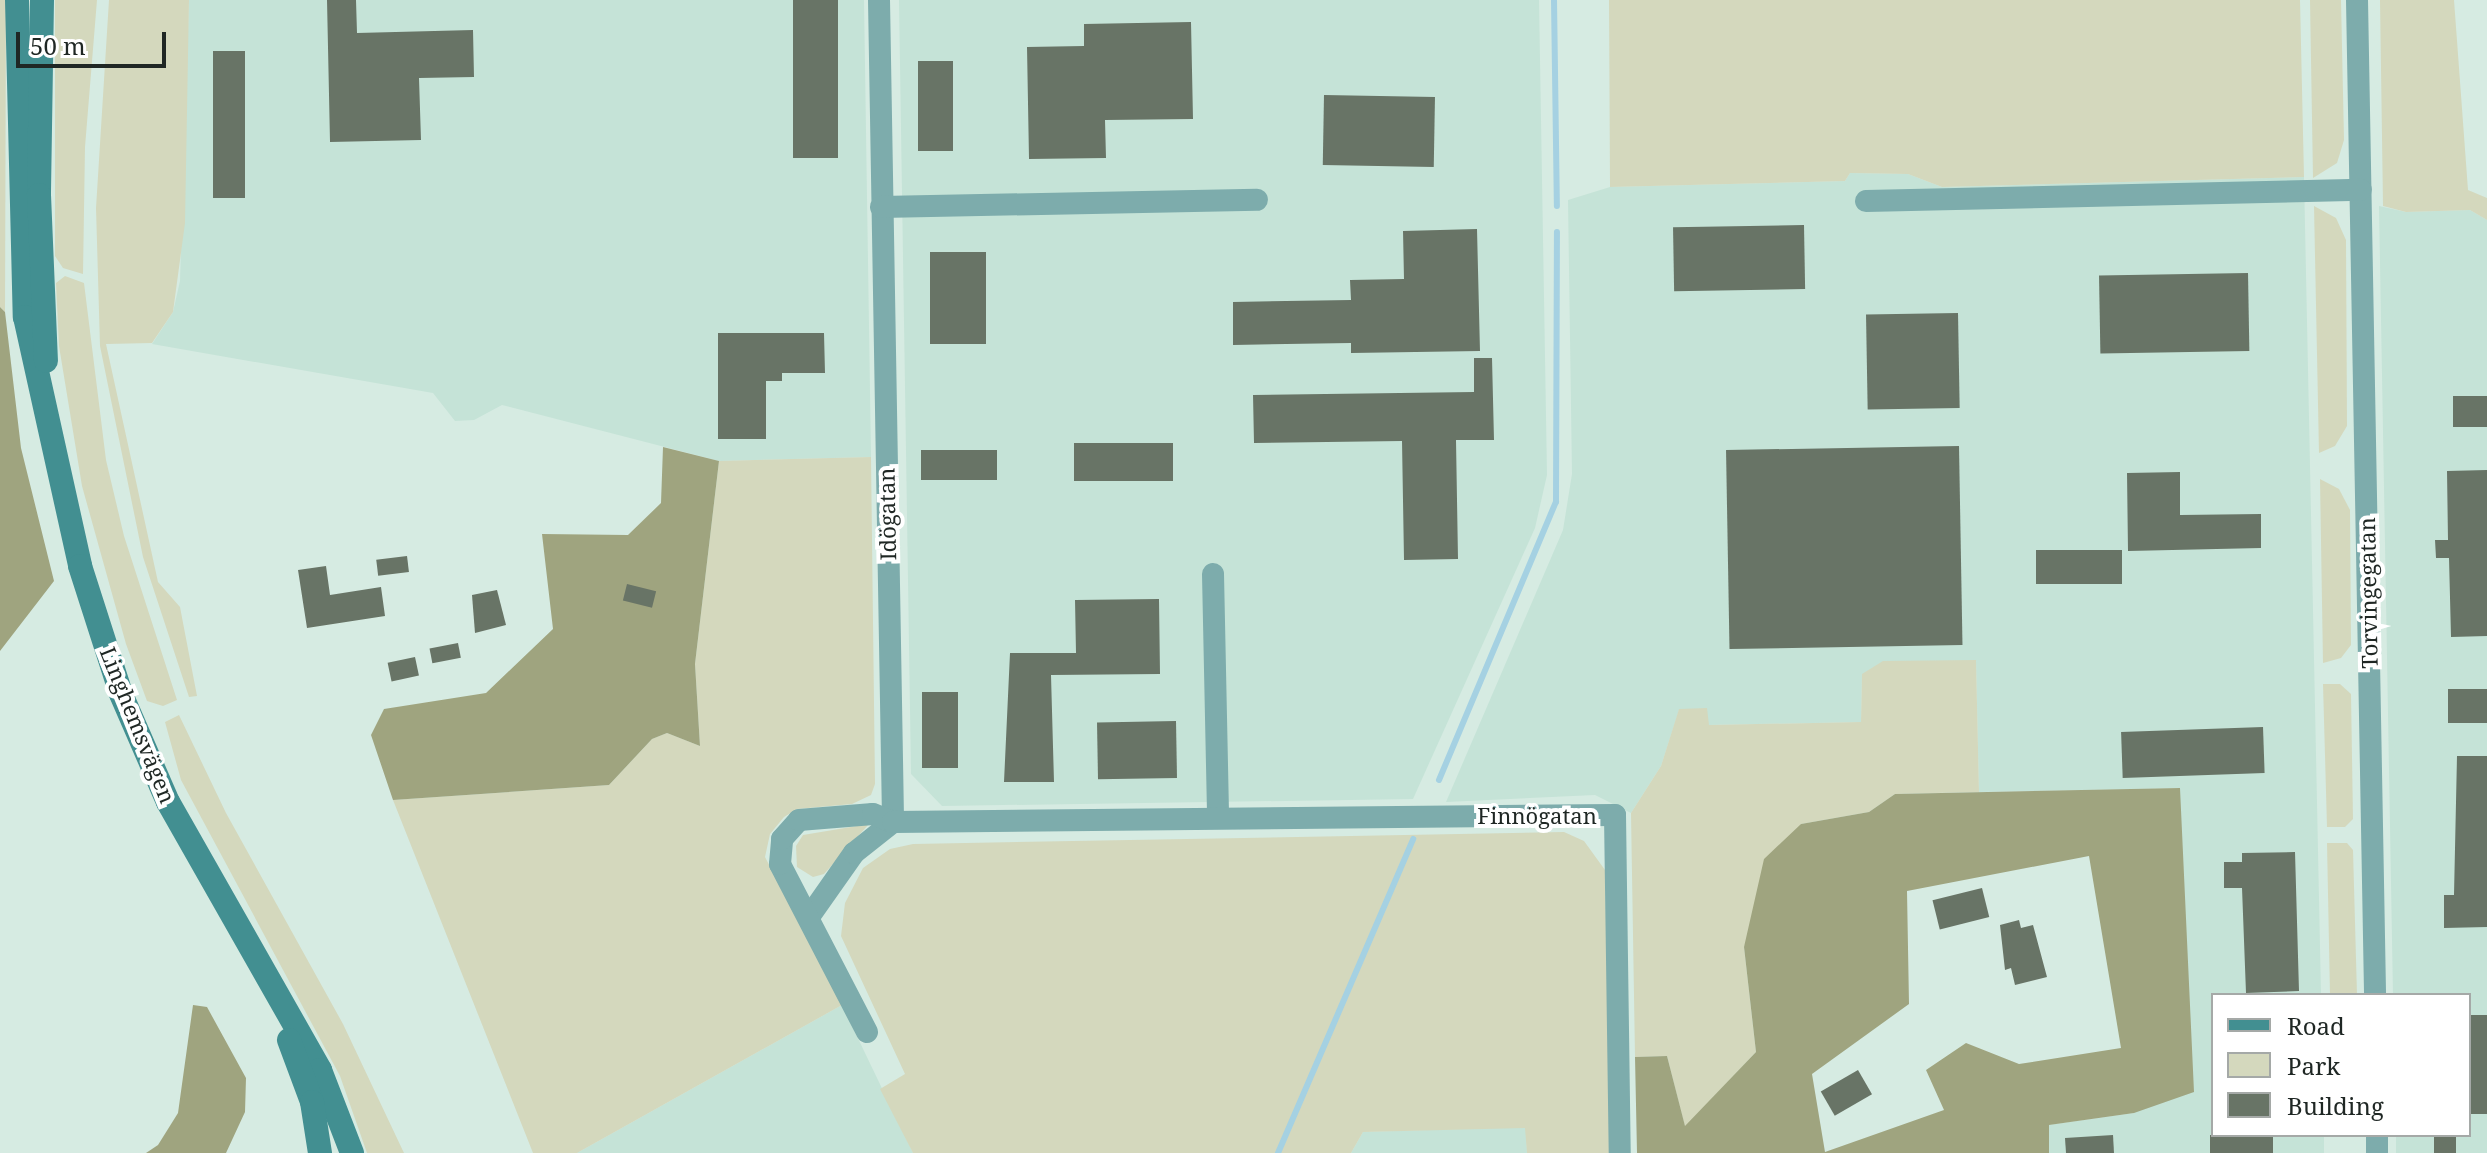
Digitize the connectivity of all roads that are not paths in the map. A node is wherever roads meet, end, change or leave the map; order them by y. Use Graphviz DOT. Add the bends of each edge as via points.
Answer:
graph roads {
  1 [pos="17,0"];
  2 [pos="42,0"];
  3 [pos="879,0"];
  4 [pos="2357,0"];
  5 [pos="2361,190"];
  6 [pos="1257,200"];
  7 [pos="1866,201"];
  8 [pos="881,207"];
  9 [pos="53,455"];
  10 [pos="1213,574"];
  11 [pos="1218,818"];
  12 [pos="893,822"];
  13 [pos="809,917"];
  14 [pos="264,978"];
  15 [pos="2375,993"];
  16 [pos="867,1032"];
  17 [pos="320,1153"];
  18 [pos="352,1153"];
  19 [pos="1620,1153"];
  1 -- 9 [label="main road, Linghemsvägen" via="25,317"];
  2 -- 9 [label="main road, Linghemsvägen" via="40,253"];
  3 -- 8 [label="street, Idögatan"];
  4 -- 5 [label="street, Torvingegatan"];
  5 -- 7 [label="street"];
  5 -- 15 [label="street, Torvingegatan"];
  6 -- 8 [label="street"];
  8 -- 12 [label="street, Idögatan"];
  9 -- 14 [label="main road, Linghemsvägen" via="80,566 132,722 168,802"];
  10 -- 11 [label="street"];
  11 -- 12 [label="street, Finnögatan"];
  11 -- 19 [label="street, Finnögatan" via="1615,815"];
  12 -- 13 [label="street" via="854,853"];
  12 -- 13 [label="street, Finnögatan" via="873,814 839,815 799,820 789,829 782,839 780,864"];
  13 -- 16 [label="street, Finnögatan"];
  14 -- 17 [label="main road, Linghemsvägen" via="312,1102"];
  14 -- 18 [label="main road, Linghemsvägen" via="320,1070"];
}
